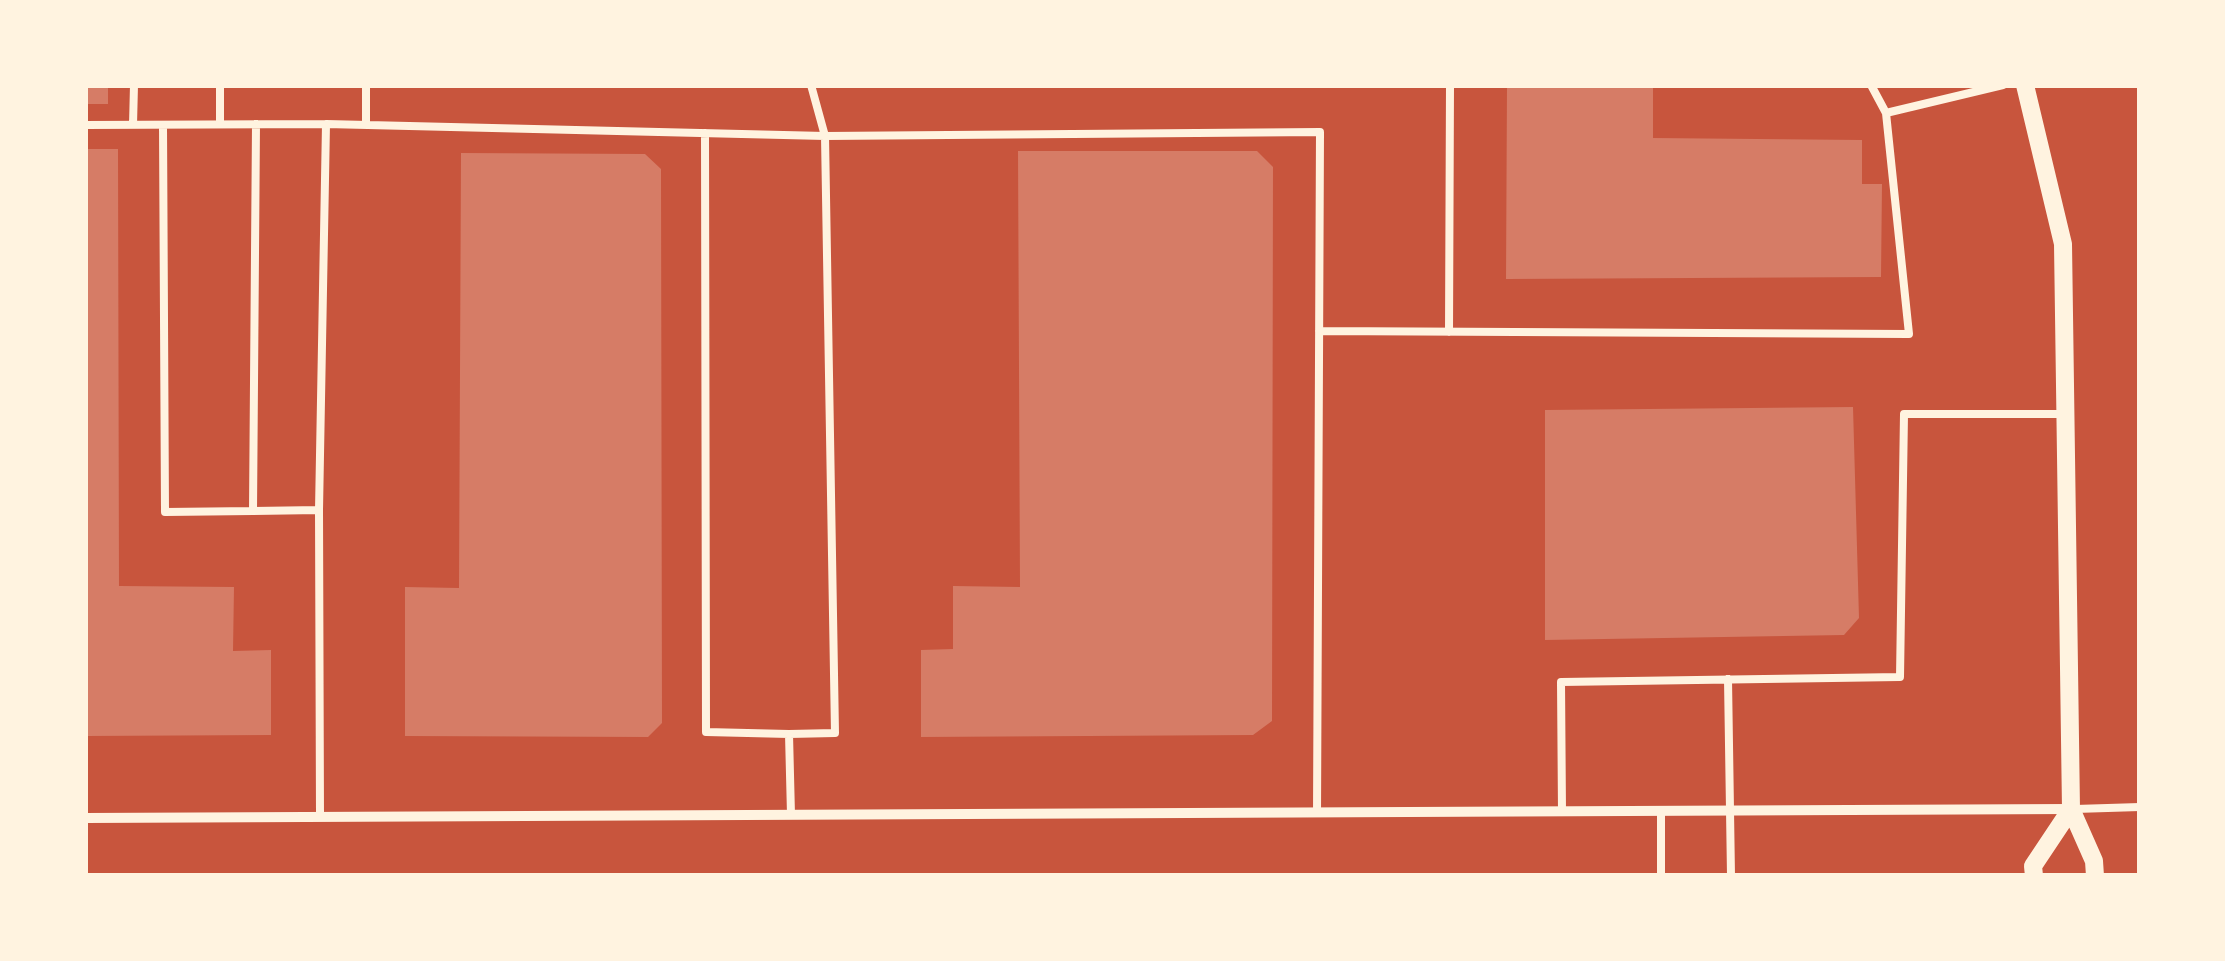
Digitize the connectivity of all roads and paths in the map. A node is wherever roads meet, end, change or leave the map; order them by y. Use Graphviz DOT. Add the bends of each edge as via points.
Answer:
graph roads {
  1 [pos="134,85"];
  2 [pos="220,85"];
  3 [pos="366,85"];
  4 [pos="811,85"];
  5 [pos="1450,85"];
  6 [pos="1871,85"];
  7 [pos="2003,85"];
  8 [pos="2025,85"];
  9 [pos="1886,113"];
  10 [pos="220,124"];
  11 [pos="256,124"];
  12 [pos="326,124"];
  13 [pos="134,125"];
  14 [pos="366,125"];
  15 [pos="85,126"];
  16 [pos="163,126"];
  17 [pos="705,133"];
  18 [pos="824,136"];
  19 [pos="1319,331"];
  20 [pos="1449,332"];
  21 [pos="2066,414"];
  22 [pos="319,510"];
  23 [pos="253,511"];
  24 [pos="1728,679"];
  25 [pos="789,734"];
  26 [pos="2140,808"];
  27 [pos="2072,809"];
  28 [pos="1661,811"];
  29 [pos="1731,811"];
  30 [pos="1562,812"];
  31 [pos="1317,813"];
  32 [pos="792,815"];
  33 [pos="320,817"];
  34 [pos="85,818"];
  35 [pos="1661,876"];
  36 [pos="1731,876"];
  37 [pos="2034,876"];
  38 [pos="2095,876"];
  1 -- 13 [label="lane"];
  2 -- 10 [label="lane"];
  3 -- 14 [label="lane"];
  4 -- 18 [label="lane"];
  5 -- 20 [label="lane"];
  6 -- 9 [label="lane"];
  7 -- 9 [label="lane"];
  8 -- 21 [label="street" via="2063,244"];
  9 -- 20 [label="lane" via="1908,334"];
  10 -- 11 [label="lane"];
  10 -- 16 [label="lane"];
  11 -- 12 [label="lane"];
  11 -- 23 [label="lane"];
  12 -- 14 [label="lane"];
  12 -- 22 [label="lane"];
  13 -- 15 [label="lane"];
  13 -- 16 [label="lane"];
  14 -- 17 [label="lane"];
  16 -- 23 [label="lane" via="164,512"];
  17 -- 18 [label="lane"];
  17 -- 25 [label="lane" via="706,732"];
  18 -- 19 [label="lane" via="1320,132"];
  18 -- 25 [label="lane" via="835,733"];
  19 -- 20 [label="lane"];
  19 -- 31 [label="lane"];
  21 -- 24 [label="lane" via="1904,414 1900,677"];
  21 -- 27 [label="street"];
  22 -- 23 [label="lane"];
  22 -- 33 [label="lane"];
  24 -- 29 [label="lane"];
  24 -- 30 [label="lane" via="1561,682"];
  25 -- 32 [label="lane"];
  26 -- 27 [label="lane"];
  27 -- 29 [label="street"];
  27 -- 37 [label="street" via="2033,866"];
  27 -- 38 [label="street"];
  28 -- 29 [label="street"];
  28 -- 30 [label="street"];
  28 -- 35 [label="lane"];
  29 -- 36 [label="lane"];
  30 -- 31 [label="street"];
  31 -- 32 [label="street"];
  32 -- 33 [label="street"];
  33 -- 34 [label="street"];
}
